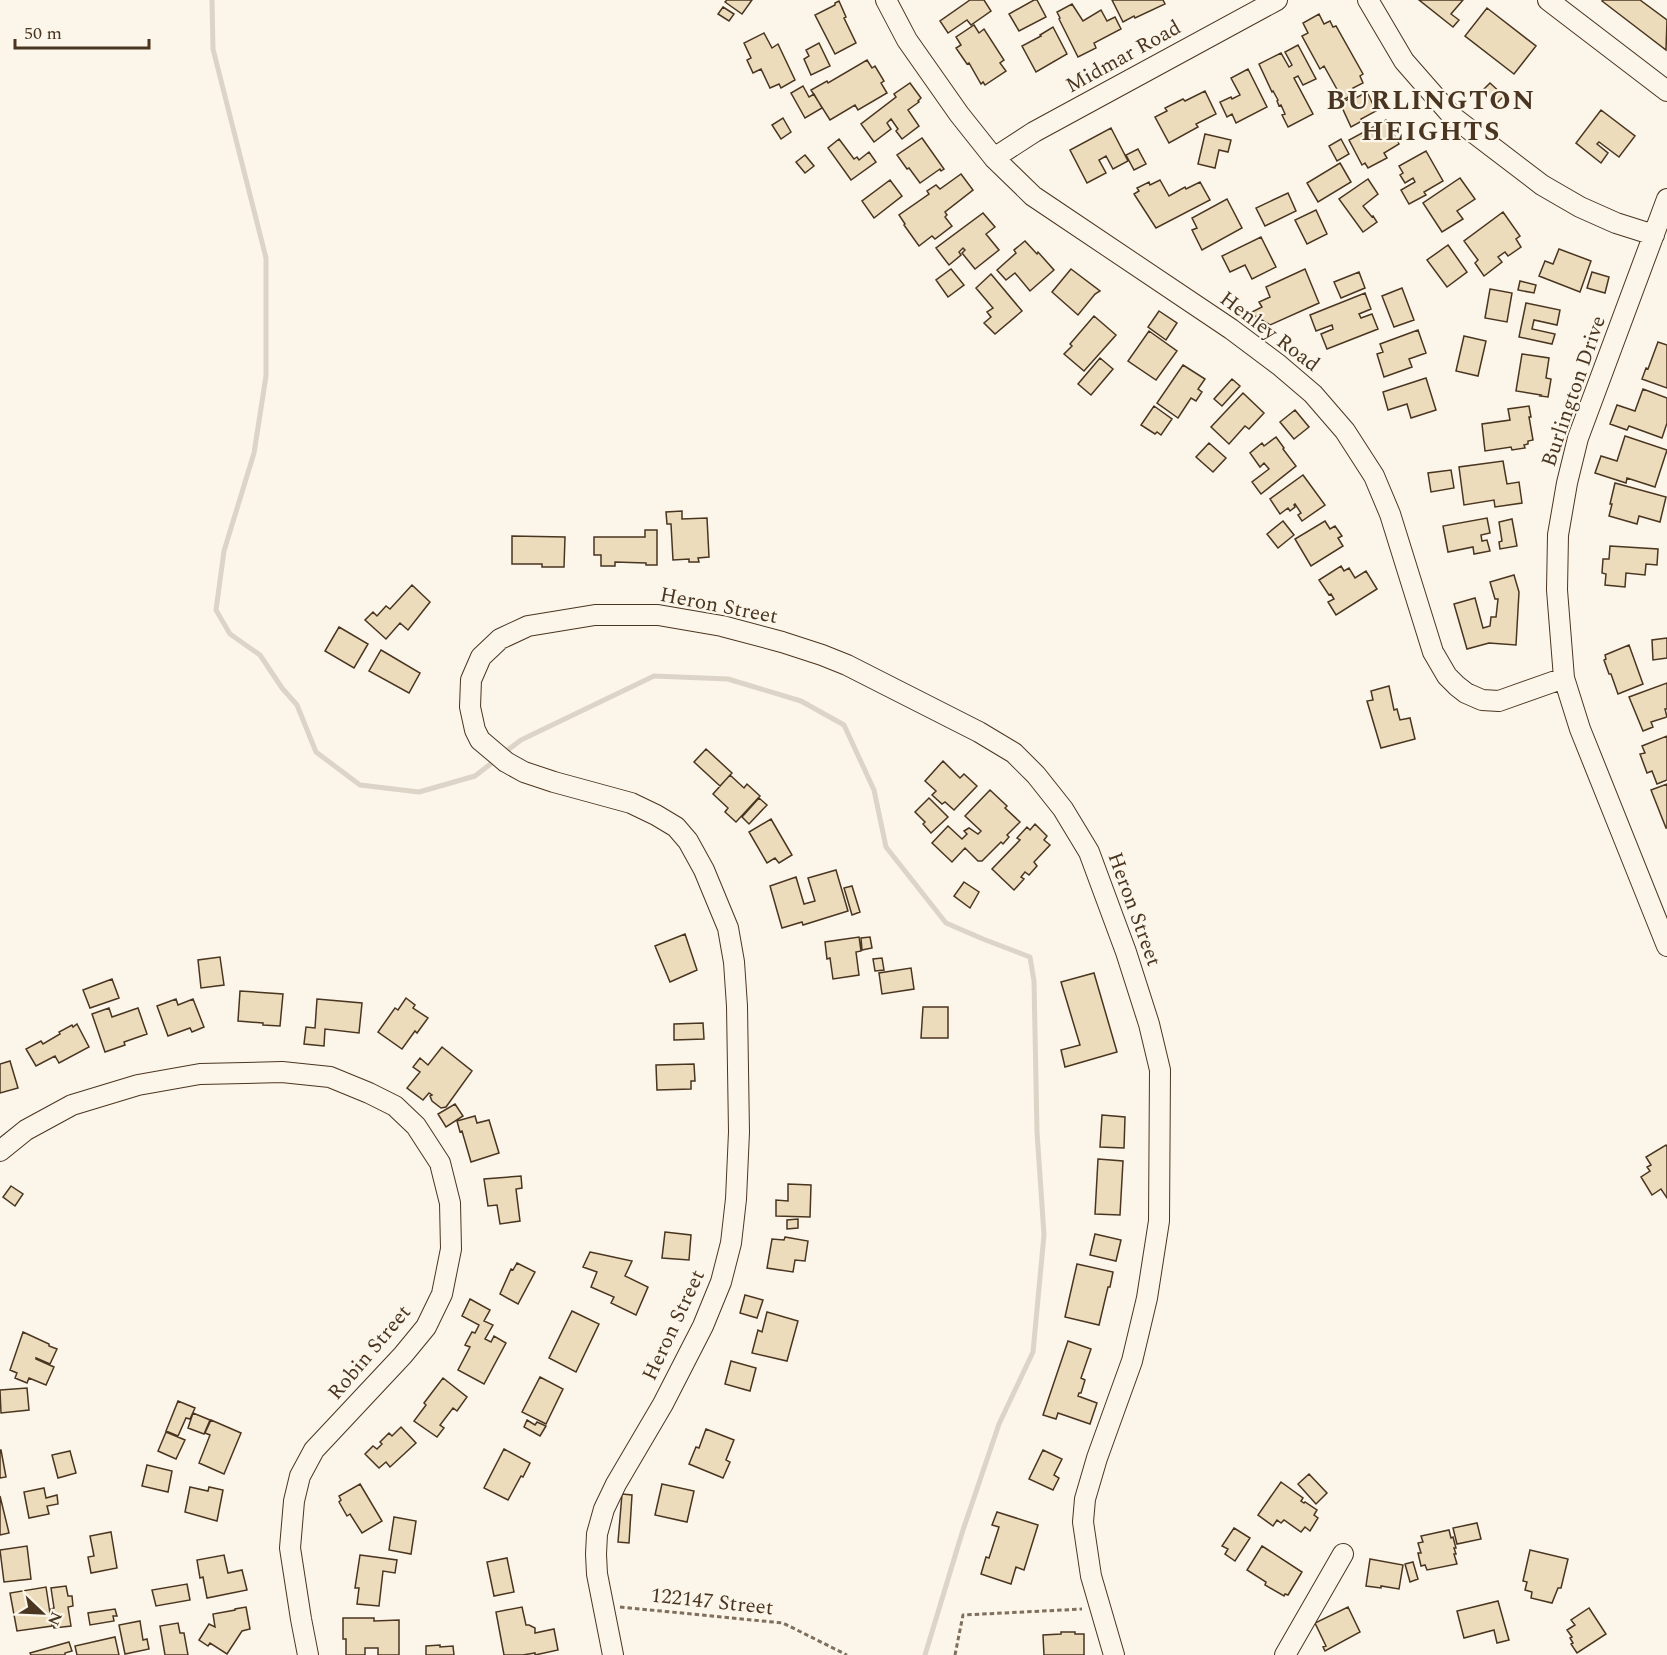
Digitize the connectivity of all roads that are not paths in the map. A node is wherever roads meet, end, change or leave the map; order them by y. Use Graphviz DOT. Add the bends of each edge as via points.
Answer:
graph roads {
  1 [pos="886,0"];
  2 [pos="1277,0"];
  3 [pos="1368,0"];
  4 [pos="1548,0"];
  5 [pos="1667,91"];
  6 [pos="994,158"];
  7 [pos="1667,199"];
  8 [pos="1654,235"];
  9 [pos="1564,678"];
  10 [pos="1667,946"];
  11 [pos="0,1151"];
  12 [pos="1343,1554"];
  13 [pos="308,1655"];
  14 [pos="613,1655"];
  15 [pos="1114,1655"];
  16 [pos="1285,1655"];
  1 -- 6 [label="street, Henley Road" via="907,40"];
  2 -- 6 [label="street, Midmar Road" via="1034,132"];
  3 -- 8 [label="street" via="1404,61 1453,117 1542,185 1580,207"];
  4 -- 5 [label="street"];
  6 -- 9 [label="street, Henley Road" via="1033,196 1231,329 1313,394 1345,431 1374,476 1390,514 1433,652 1457,686 1482,700 1499,701"];
  7 -- 8 [label="street, Burlington Drive"];
  8 -- 9 [label="street, Burlington Drive" via="1578,438 1567,483 1558,536 1557,590"];
  9 -- 10 [label="street, Burlington Drive" via="1580,729"];
  11 -- 13 [label="street, Robin Street" via="26,1130 72,1105 138,1085 200,1074 282,1072 330,1077 395,1106 416,1126 440,1163 450,1203 451,1250 442,1294 426,1327 314,1450 300,1476 290,1548"];
  12 -- 16 [label="street"];
  14 -- 15 [label="street, Heron Street" via="597,1574 597,1534 604,1509 703,1326 731,1243 739,1132 737,1005 728,928 688,841 656,815 631,803 524,772 480,740 475,730 470,707 471,680 481,657 500,639 528,626 595,615 658,615 722,626 847,665 1014,753 1063,809 1089,852 1133,973 1160,1070 1159,1221 1147,1298 1132,1361 1085,1499 1083,1522 1091,1576"];
}
